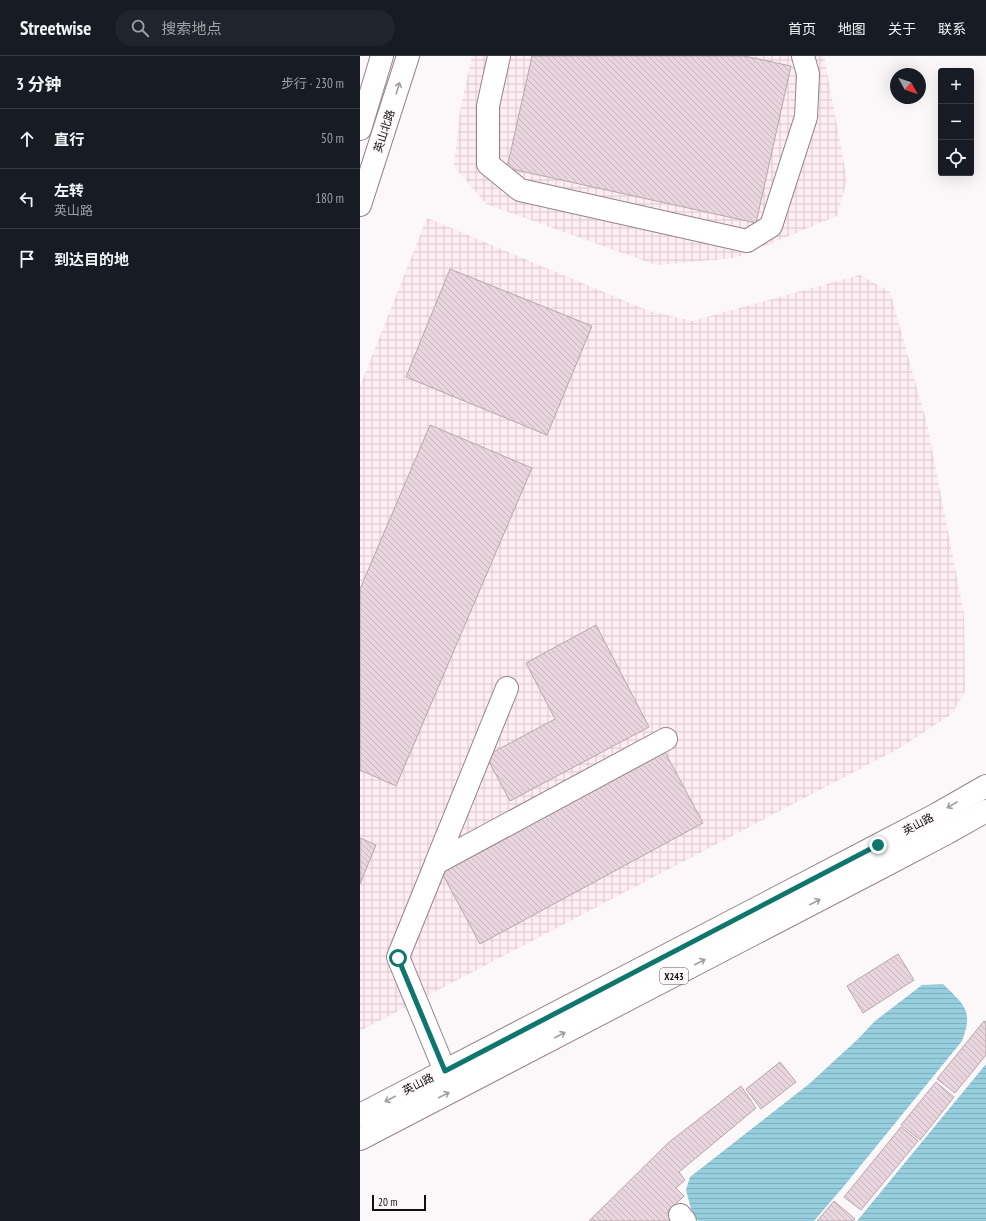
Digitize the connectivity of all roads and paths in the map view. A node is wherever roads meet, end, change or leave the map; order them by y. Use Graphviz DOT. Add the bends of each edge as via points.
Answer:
graph roads {
  1 [pos="382,56"];
  2 [pos="408,56"];
  3 [pos="499,56"];
  4 [pos="803,56"];
  5 [pos="360,129"];
  6 [pos="364,182"];
  7 [pos="360,205"];
  8 [pos="507,688"];
  9 [pos="666,739"];
  10 [pos="986,786"];
  11 [pos="986,811"];
  12 [pos="436,863"];
  13 [pos="445,1071"];
  14 [pos="360,1114"];
  15 [pos="360,1139"];
  1 -- 5 [label="main road"];
  6 -- 2 [label="main road, 英山北路, one-way"];
  3 -- 4 [label="main road" via="488,106 488,164 520,190 747,241 771,226 806,117 808,74"];
  6 -- 7 [label="main road, 英山北路"];
  8 -- 12 [label="main road"];
  9 -- 12 [label="main road"];
  10 -- 13 [label="main road, 英山路 / X243, one-way"];
  15 -- 11 [label="main road, 英山路 / X243, one-way"];
  12 -- 13 [label="main road" via="398,958"];
  13 -- 14 [label="main road, 英山路 / X243, one-way"];
}
